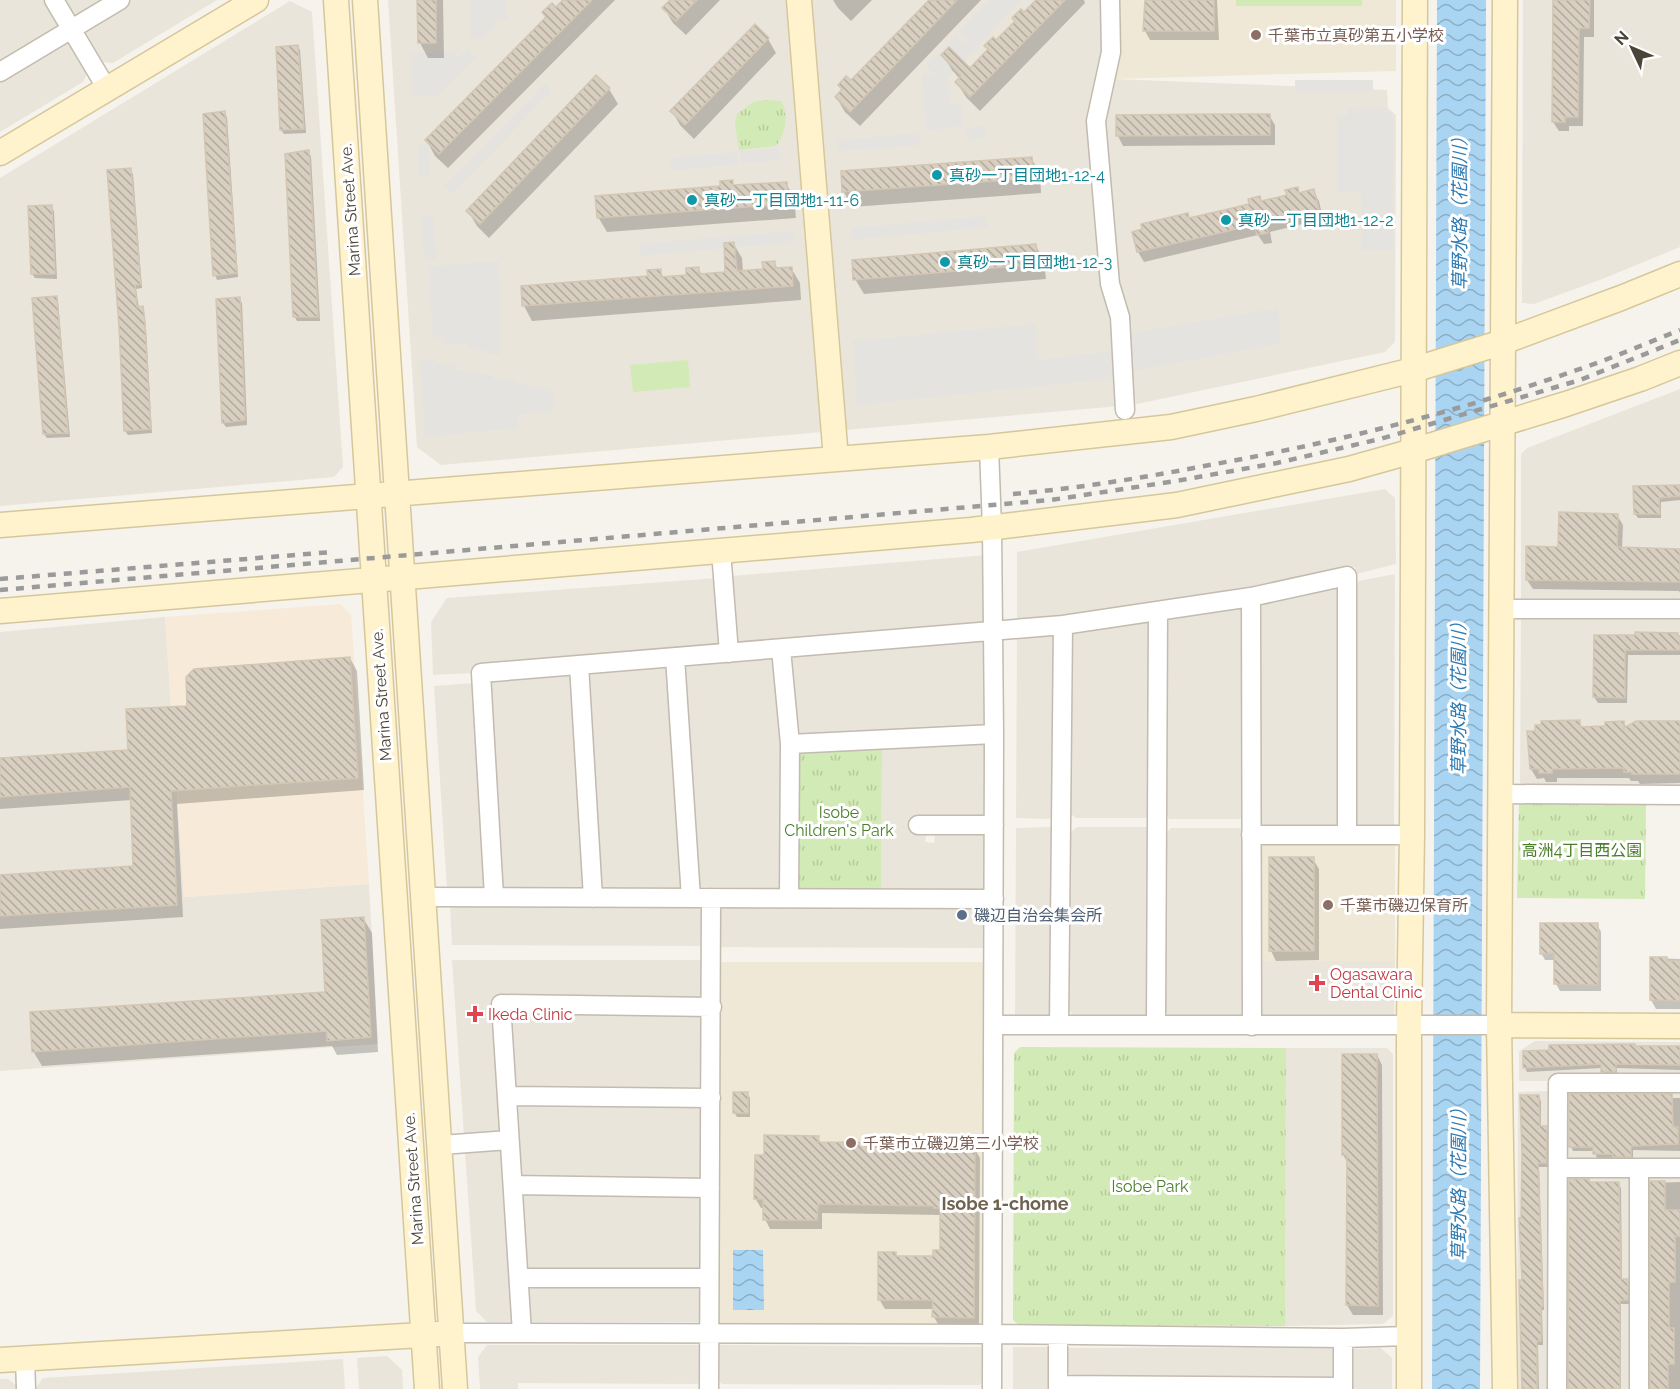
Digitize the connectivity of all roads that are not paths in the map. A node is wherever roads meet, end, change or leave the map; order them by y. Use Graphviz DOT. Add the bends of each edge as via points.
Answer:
graph roads {
  1 [pos="54,0"];
  2 [pos="120,0"];
  3 [pos="256,0"];
  4 [pos="336,0"];
  5 [pos="365,0"];
  6 [pos="799,0"];
  7 [pos="1110,0"];
  8 [pos="1415,0"];
  9 [pos="1505,0"];
  10 [pos="72,29"];
  11 [pos="0,72"];
  12 [pos="107,89"];
  13 [pos="0,153"];
  14 [pos="1680,274"];
  15 [pos="1503,342"];
  16 [pos="1680,363"];
  17 [pos="1413,370"];
  18 [pos="1125,410"];
  19 [pos="1503,424"];
  20 [pos="989,447"];
  21 [pos="1413,452"];
  22 [pos="836,459"];
  23 [pos="397,495"];
  24 [pos="368,497"];
  25 [pos="0,525"];
  26 [pos="993,528"];
  27 [pos="721,551"];
  28 [pos="403,577"];
  29 [pos="374,579"];
  30 [pos="1251,597"];
  31 [pos="1502,609"];
  32 [pos="1680,609"];
  33 [pos="0,610"];
  34 [pos="1158,612"];
  35 [pos="1063,625"];
  36 [pos="993,632"];
  37 [pos="781,649"];
  38 [pos="729,653"];
  39 [pos="675,657"];
  40 [pos="579,665"];
  41 [pos="994,734"];
  42 [pos="790,744"];
  43 [pos="1502,794"];
  44 [pos="1680,795"];
  45 [pos="918,825"];
  46 [pos="994,825"];
  47 [pos="1251,835"];
  48 [pos="1347,835"];
  49 [pos="1412,835"];
  50 [pos="423,897"];
  51 [pos="494,897"];
  52 [pos="593,898"];
  53 [pos="691,898"];
  54 [pos="711,898"];
  55 [pos="789,898"];
  56 [pos="994,899"];
  57 [pos="712,1007"];
  58 [pos="1409,1024"];
  59 [pos="993,1025"];
  60 [pos="1059,1025"];
  61 [pos="1156,1025"];
  62 [pos="1499,1025"];
  63 [pos="1252,1026"];
  64 [pos="1680,1026"];
  65 [pos="1680,1083"];
  66 [pos="507,1096"];
  67 [pos="711,1098"];
  68 [pos="509,1140"];
  69 [pos="441,1145"];
  70 [pos="1558,1168"];
  71 [pos="1639,1168"];
  72 [pos="1680,1168"];
  73 [pos="513,1185"];
  74 [pos="710,1188"];
  75 [pos="519,1278"];
  76 [pos="709,1278"];
  77 [pos="452,1333"];
  78 [pos="522,1333"];
  79 [pos="423,1334"];
  80 [pos="709,1334"];
  81 [pos="992,1334"];
  82 [pos="1059,1335"];
  83 [pos="1408,1336"];
  84 [pos="1343,1338"];
  85 [pos="25,1358"];
  86 [pos="0,1360"];
  87 [pos="1058,1387"];
  88 [pos="1155,1387"];
  89 [pos="1248,1388"];
  90 [pos="1343,1388"];
  91 [pos="26,1389"];
  92 [pos="427,1389"];
  93 [pos="455,1389"];
  94 [pos="709,1389"];
  95 [pos="992,1389"];
  96 [pos="1409,1389"];
  97 [pos="1505,1389"];
  98 [pos="1557,1389"];
  99 [pos="1638,1389"];
  1 -- 10 [label="street"];
  2 -- 10 [label="street"];
  3 -- 12 [label="street"];
  4 -- 24 [label="street, Marina Street Ave."];
  5 -- 23 [label="street, Marina Street Ave."];
  6 -- 22 [label="street"];
  7 -- 18 [label="street" via="1111,52 1096,121 1110,284 1120,317"];
  8 -- 17 [label="street"];
  9 -- 15 [label="street"];
  10 -- 11 [label="street"];
  10 -- 12 [label="street"];
  12 -- 13 [label="street"];
  14 -- 15 [label="street"];
  15 -- 17 [label="street"];
  15 -- 19 [label="street"];
  16 -- 19 [label="street"];
  17 -- 20 [label="street" via="1171,427"];
  17 -- 21 [label="street"];
  19 -- 21 [label="street"];
  19 -- 31 [label="street"];
  20 -- 22 [label="street"];
  20 -- 26 [label="street"];
  21 -- 26 [label="street" via="1177,505"];
  21 -- 49 [label="street"];
  22 -- 23 [label="street"];
  23 -- 24 [label="street"];
  23 -- 28 [label="street, Marina Street Ave."];
  24 -- 25 [label="street"];
  24 -- 29 [label="street, Marina Street Ave."];
  26 -- 27 [label="street"];
  26 -- 36 [label="street"];
  27 -- 28 [label="street"];
  27 -- 38 [label="street"];
  28 -- 29 [label="street"];
  28 -- 50 [label="street, Marina Street Ave."];
  29 -- 33 [label="street"];
  29 -- 79 [label="street, Marina Street Ave."];
  30 -- 34 [label="street"];
  30 -- 47 [label="street"];
  30 -- 48 [label="street" via="1347,576"];
  31 -- 32 [label="street"];
  31 -- 43 [label="street"];
  34 -- 35 [label="street"];
  34 -- 61 [label="street"];
  35 -- 36 [label="street"];
  35 -- 60 [label="street"];
  36 -- 37 [label="street"];
  36 -- 41 [label="street"];
  37 -- 38 [label="street"];
  37 -- 42 [label="street"];
  38 -- 39 [label="street"];
  39 -- 40 [label="street"];
  39 -- 53 [label="street"];
  40 -- 51 [label="street" via="481,673"];
  40 -- 52 [label="street"];
  41 -- 42 [label="street"];
  41 -- 46 [label="street"];
  42 -- 55 [label="street"];
  43 -- 44 [label="street"];
  43 -- 62 [label="street"];
  45 -- 46 [label="street"];
  46 -- 56 [label="street"];
  47 -- 48 [label="street"];
  47 -- 63 [label="street"];
  48 -- 49 [label="street"];
  49 -- 58 [label="street"];
  50 -- 51 [label="street"];
  50 -- 69 [label="street, Marina Street Ave."];
  51 -- 52 [label="street"];
  52 -- 53 [label="street"];
  53 -- 54 [label="street"];
  54 -- 55 [label="street"];
  54 -- 57 [label="street"];
  55 -- 56 [label="street"];
  56 -- 59 [label="street"];
  57 -- 66 [label="street" via="501,1004"];
  57 -- 67 [label="street"];
  58 -- 62 [label="street"];
  58 -- 63 [label="street"];
  58 -- 83 [label="street"];
  59 -- 60 [label="street"];
  59 -- 81 [label="street"];
  60 -- 61 [label="street"];
  61 -- 63 [label="street"];
  62 -- 64 [label="street"];
  62 -- 97 [label="street"];
  65 -- 70 [label="street" via="1558,1083"];
  66 -- 67 [label="street"];
  66 -- 68 [label="street"];
  67 -- 74 [label="street"];
  68 -- 69 [label="street"];
  68 -- 73 [label="street"];
  69 -- 77 [label="street, Marina Street Ave."];
  70 -- 71 [label="street"];
  70 -- 98 [label="street"];
  71 -- 72 [label="street"];
  71 -- 99 [label="street"];
  73 -- 74 [label="street"];
  73 -- 75 [label="street"];
  74 -- 76 [label="street"];
  75 -- 76 [label="street"];
  75 -- 78 [label="street"];
  76 -- 80 [label="street"];
  77 -- 78 [label="street"];
  77 -- 79 [label="street"];
  77 -- 93 [label="street, Marina Street Ave."];
  78 -- 80 [label="street"];
  79 -- 85 [label="street"];
  79 -- 92 [label="street, Marina Street Ave."];
  80 -- 81 [label="street"];
  80 -- 94 [label="street"];
  81 -- 82 [label="street"];
  81 -- 95 [label="street"];
  82 -- 84 [label="street"];
  82 -- 87 [label="street"];
  83 -- 84 [label="street"];
  83 -- 96 [label="street"];
  84 -- 90 [label="street"];
  85 -- 86 [label="street"];
  85 -- 91 [label="street"];
  87 -- 88 [label="street"];
  88 -- 89 [label="street"];
  89 -- 90 [label="street"];
}
